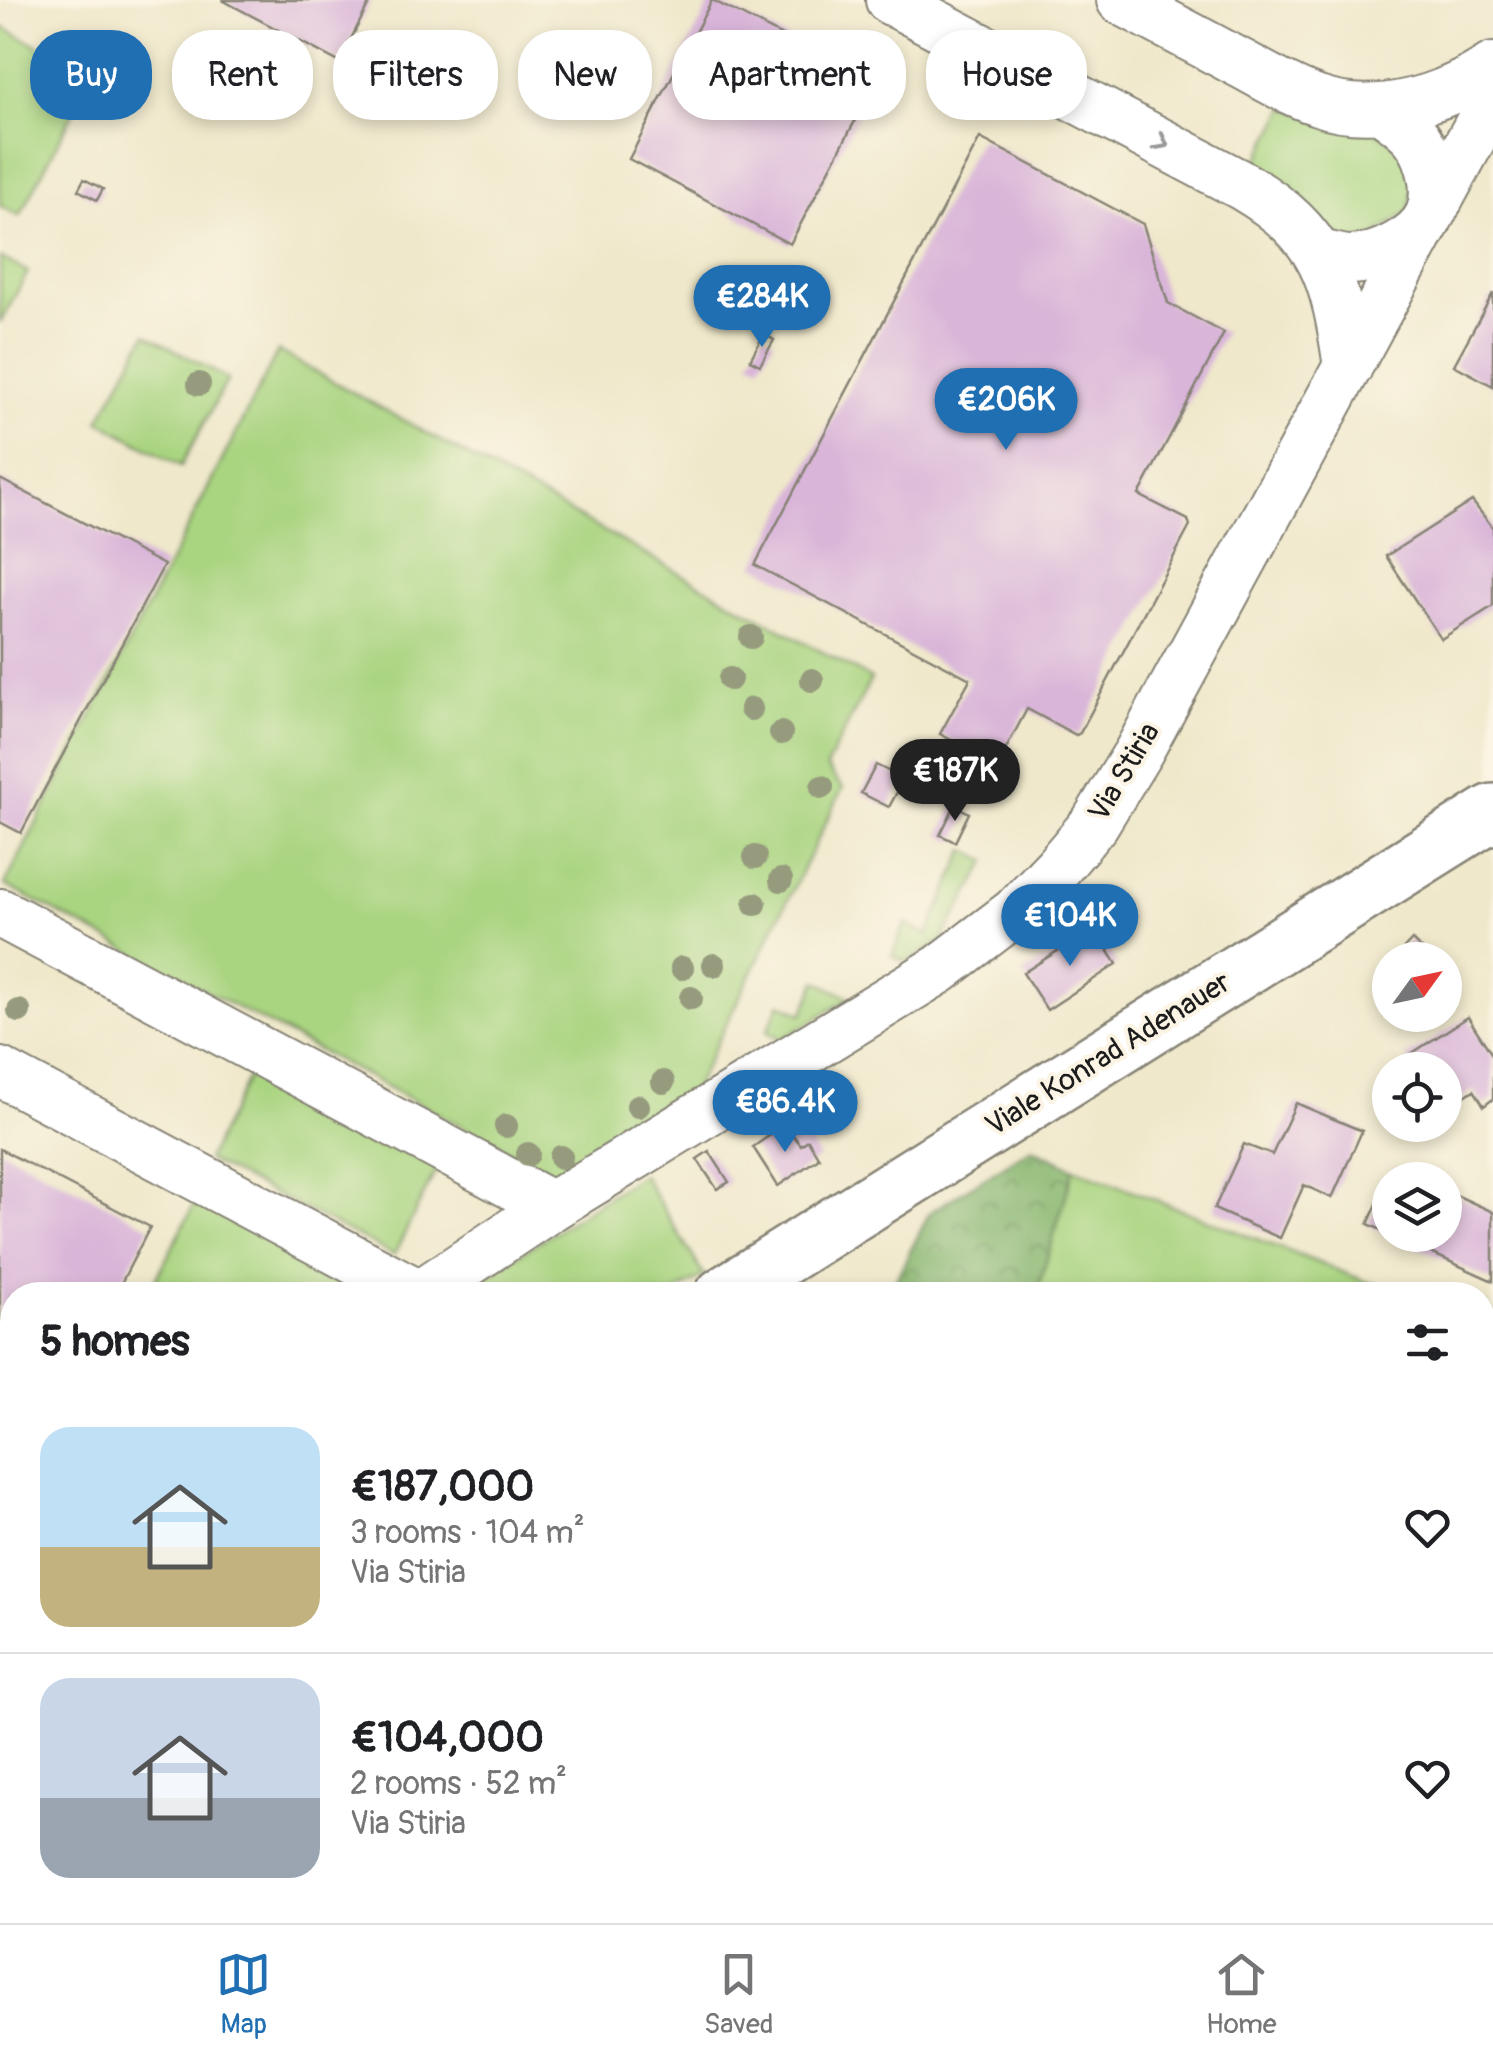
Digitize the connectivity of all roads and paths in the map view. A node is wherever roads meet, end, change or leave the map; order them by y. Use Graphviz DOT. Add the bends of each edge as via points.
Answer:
graph roads {
  1 [pos="890,0"];
  2 [pos="1121,0"];
  3 [pos="1493,67"];
  4 [pos="1493,99"];
  5 [pos="1380,108"];
  6 [pos="1429,216"];
  7 [pos="1320,254"];
  8 [pos="1348,367"];
  9 [pos="1493,812"];
  10 [pos="0,913"];
  11 [pos="0,1072"];
  12 [pos="552,1206"];
  13 [pos="395,1282"];
  14 [pos="438,1282"];
  15 [pos="745,1282"];
  1 -- 7 [label="street, one-way" via="1269,201"];
  2 -- 5 [label="street" via="1290,90 1352,109"];
  3 -- 5 [label="street" via="1444,92"];
  4 -- 6 [label="street, Via Stiria"];
  5 -- 6 [label="street" via="1403,124 1426,155 1433,177"];
  6 -- 7 [label="street" via="1386,251 1348,260"];
  6 -- 8 [label="street, Via Stiria"];
  7 -- 8 [label="street"];
  8 -- 12 [label="street, Via Stiria" via="1139,751 1058,868 1015,912 940,969"];
  9 -- 15 [label="main road, Viale Konrad Adenauer"];
  10 -- 12 [label="street"];
  11 -- 13 [label="street"];
  12 -- 14 [label="street, Via Stiria"];
}
